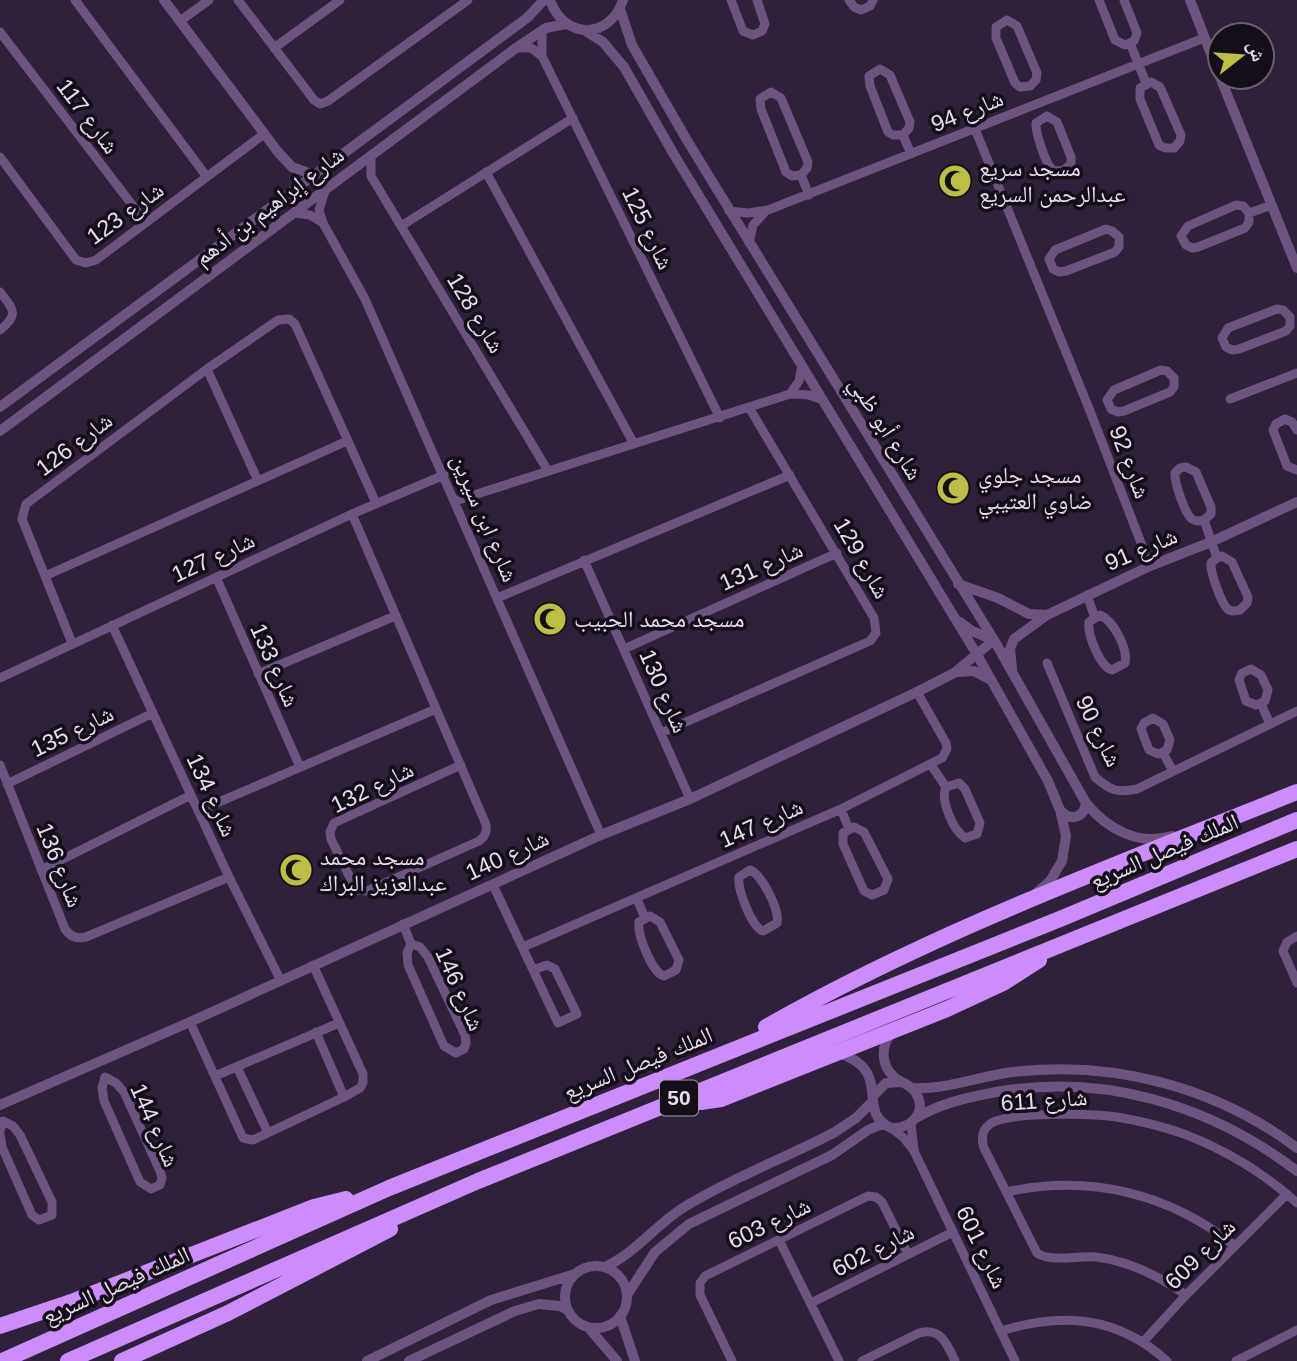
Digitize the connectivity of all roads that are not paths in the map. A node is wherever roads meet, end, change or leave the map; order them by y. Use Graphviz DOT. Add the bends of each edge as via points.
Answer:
graph roads {
  1 [pos="75,0"];
  2 [pos="164,0"];
  3 [pos="209,0"];
  4 [pos="238,0"];
  5 [pos="340,0"];
  6 [pos="468,0"];
  7 [pos="544,0"];
  8 [pos="550,0"];
  9 [pos="731,0"];
  10 [pos="757,0"];
  11 [pos="849,0"];
  12 [pos="873,0"];
  13 [pos="1099,0"];
  14 [pos="1124,0"];
  15 [pos="1189,0"];
  16 [pos="622,4"];
  17 [pos="180,21"];
  18 [pos="566,24"];
  19 [pos="542,30"];
  20 [pos="584,30"];
  21 [pos="0,32"];
  22 [pos="1204,38"];
  23 [pos="1130,43"];
  24 [pos="1206,43"];
  25 [pos="274,48"];
  26 [pos="516,48"];
  27 [pos="542,56"];
  28 [pos="1138,64"];
  29 [pos="1146,83"];
  30 [pos="1030,86"];
  31 [pos="1226,91"];
  32 [pos="1037,104"];
  33 [pos="1043,117"];
  34 [pos="573,118"];
  35 [pos="975,129"];
  36 [pos="264,134"];
  37 [pos="903,135"];
  38 [pos="688,142"];
  39 [pos="673,153"];
  40 [pos="911,154"];
  41 [pos="371,156"];
  42 [pos="0,157"];
  43 [pos="292,167"];
  44 [pos="350,172"];
  45 [pos="486,172"];
  46 [pos="314,175"];
  47 [pos="801,175"];
  48 [pos="371,176"];
  49 [pos="207,177"];
  50 [pos="325,191"];
  51 [pos="289,194"];
  52 [pos="809,195"];
  53 [pos="1272,205"];
  54 [pos="768,210"];
  55 [pos="729,211"];
  56 [pos="295,213"];
  57 [pos="1249,213"];
  58 [pos="146,223"];
  59 [pos="323,223"];
  60 [pos="401,226"];
  61 [pos="749,245"];
  62 [pos="1050,264"];
  63 [pos="1297,268"];
  64 [pos="1034,272"];
  65 [pos="0,292"];
  66 [pos="1293,316"];
  67 [pos="106,328"];
  68 [pos="0,330"];
  69 [pos="118,344"];
  70 [pos="83,345"];
  71 [pos="95,361"];
  72 [pos="802,365"];
  73 [pos="207,369"];
  74 [pos="1297,373"];
  75 [pos="790,394"];
  76 [pos="1230,399"];
  77 [pos="823,400"];
  78 [pos="1109,404"];
  79 [pos="0,407"];
  80 [pos="750,408"];
  81 [pos="1090,411"];
  82 [pos="720,418"];
  83 [pos="1297,430"];
  84 [pos="0,431"];
  85 [pos="347,441"];
  86 [pos="634,444"];
  87 [pos="1297,470"];
  88 [pos="548,471"];
  89 [pos="444,475"];
  90 [pos="790,475"];
  91 [pos="258,481"];
  92 [pos="456,501"];
  93 [pos="1297,502"];
  94 [pos="376,503"];
  95 [pos="352,514"];
  96 [pos="1204,520"];
  97 [pos="1211,542"];
  98 [pos="837,553"];
  99 [pos="1217,558"];
  100 [pos="584,560"];
  101 [pos="1150,566"];
  102 [pos="45,576"];
  103 [pos="216,577"];
  104 [pos="958,584"];
  105 [pos="1087,596"];
  106 [pos="497,598"];
  107 [pos="395,615"];
  108 [pos="1048,615"];
  109 [pos="954,617"];
  110 [pos="1095,618"];
  111 [pos="112,625"];
  112 [pos="994,640"];
  113 [pos="72,643"];
  114 [pos="624,649"];
  115 [pos="976,653"];
  116 [pos="1047,663"];
  117 [pos="1010,670"];
  118 [pos="954,673"];
  119 [pos="258,674"];
  120 [pos="0,678"];
  121 [pos="989,678"];
  122 [pos="916,692"];
  123 [pos="1261,704"];
  124 [pos="436,709"];
  125 [pos="1297,711"];
  126 [pos="153,713"];
  127 [pos="1270,724"];
  128 [pos="662,733"];
  129 [pos="1163,753"];
  130 [pos="0,765"];
  131 [pos="461,765"];
  132 [pos="931,765"];
  133 [pos="300,767"];
  134 [pos="1173,771"];
  135 [pos="7,784"];
  136 [pos="946,787"];
  137 [pos="1297,792"];
  138 [pos="191,794"];
  139 [pos="690,799"];
  140 [pos="1086,803"];
  141 [pos="841,809"];
  142 [pos="1060,810"];
  143 [pos="198,811"];
  144 [pos="1228,820"];
  145 [pos="1297,820"];
  146 [pos="849,829"];
  147 [pos="601,835"];
  148 [pos="1297,849"];
  149 [pos="738,855"];
  150 [pos="41,870"];
  151 [pos="745,873"];
  152 [pos="229,877"];
  153 [pos="493,885"];
  154 [pos="637,899"];
  155 [pos="1027,901"];
  156 [pos="645,918"];
  157 [pos="403,924"];
  158 [pos="1297,936"];
  159 [pos="411,944"];
  160 [pos="1058,946"];
  161 [pos="523,947"];
  162 [pos="313,965"];
  163 [pos="533,970"];
  164 [pos="281,981"];
  165 [pos="1297,982"];
  166 [pos="190,1022"];
  167 [pos="339,1023"];
  168 [pos="892,1031"];
  169 [pos="316,1032"];
  170 [pos="839,1053"];
  171 [pos="719,1055"];
  172 [pos="98,1062"];
  173 [pos="237,1067"];
  174 [pos="215,1076"];
  175 [pos="105,1077"];
  176 [pos="907,1085"];
  177 [pos="344,1097"];
  178 [pos="873,1099"];
  179 [pos="673,1100"];
  180 [pos="0,1105"];
  181 [pos="913,1121"];
  182 [pos="1,1126"];
  183 [pos="886,1126"];
  184 [pos="268,1133"];
  185 [pos="1297,1148"];
  186 [pos="914,1151"];
  187 [pos="1297,1171"];
  188 [pos="478,1181"];
  189 [pos="389,1188"];
  190 [pos="1006,1192"];
  191 [pos="1287,1194"];
  192 [pos="1297,1203"];
  193 [pos="953,1232"];
  194 [pos="779,1240"];
  195 [pos="1235,1246"];
  196 [pos="908,1254"];
  197 [pos="605,1267"];
  198 [pos="575,1274"];
  199 [pos="627,1295"];
  200 [pos="1186,1295"];
  201 [pos="74,1301"];
  202 [pos="811,1303"];
  203 [pos="568,1310"];
  204 [pos="228,1313"];
  205 [pos="620,1316"];
  206 [pos="0,1326"];
  207 [pos="588,1327"];
  208 [pos="1297,1330"];
  209 [pos="1001,1331"];
  210 [pos="0,1335"];
  211 [pos="1143,1342"];
  212 [pos="1242,1360"];
  213 [pos="2,1361"];
  214 [pos="68,1361"];
  215 [pos="122,1361"];
  216 [pos="141,1361"];
  217 [pos="367,1361"];
  218 [pos="409,1361"];
  219 [pos="617,1361"];
  220 [pos="635,1361"];
  221 [pos="732,1361"];
  222 [pos="839,1361"];
  223 [pos="862,1361"];
  224 [pos="955,1361"];
  225 [pos="1015,1361"];
  226 [pos="1167,1361"];
  1 -- 49 [label="street"];
  2 -- 17 [label="street"];
  3 -- 17 [label="street"];
  4 -- 25 [label="street"];
  5 -- 25 [label="street"];
  6 -- 25 [label="street" via="323,104 314,100"];
  7 -- 46 [label="street, شارع إبراهيم بن أدهم" via="527,18"];
  8 -- 18 [label="street"];
  9 -- 10 [label="street" via="743,31 753,35 765,24"];
  11 -- 12 [label="street" via="853,8 861,10"];
  13 -- 23 [label="street" via="1115,40"];
  14 -- 23 [label="street" via="1137,30"];
  15 -- 22 [label="street"];
  16 -- 20 [label="street" via="605,25"];
  16 -- 38 [label="street, شارع أبو ظبي" via="632,45"];
  17 -- 36 [label="street"];
  18 -- 19 [label="street, شارع إبراهيم بن أدهم"];
  18 -- 20 [label="street, شارع أبو ظبي"];
  19 -- 26 [label="street, شارع إبراهيم بن أدهم"];
  19 -- 27 [label="street, شارع 125"];
  20 -- 39 [label="street, شارع أبو ظبي" via="618,58"];
  21 -- 58 [label="street, شارع 117"];
  22 -- 24 [label="street"];
  22 -- 28 [label="street, شارع 94"];
  23 -- 28 [label="street"];
  26 -- 27 [label="street" via="531,48"];
  26 -- 41 [label="street, شارع إبراهيم بن أدهم"];
  27 -- 34 [label="street, شارع 125"];
  28 -- 29 [label="street"];
  28 -- 32 [label="street, شارع 94"];
  29 -- 29 [label="street" via="1140,88 1140,99 1159,145 1174,148 1181,138 1176,123 1160,87"];
  30 -- 30 [label="street, شارع 94" via="1037,73 1017,26 1003,21 995,31 1015,83"];
  30 -- 32 [label="street, شارع 94"];
  31 -- 53 [label="street"];
  32 -- 33 [label="street, شارع 94"];
  32 -- 35 [label="street, شارع 94"];
  33 -- 33 [label="street, شارع 94" via="1036,123 1037,134 1051,167 1064,170 1072,157 1057,122"];
  34 -- 45 [label="street"];
  34 -- 82 [label="street, شارع 125"];
  35 -- 40 [label="street, شارع 94"];
  35 -- 64 [label="street, شارع 92"];
  36 -- 43 [label="street"];
  36 -- 49 [label="street, شارع 123"];
  37 -- 37 [label="street, شارع 94" via="910,122 890,75 876,70 868,80 883,120 890,134"];
  37 -- 40 [label="street, شارع 94"];
  38 -- 39 [label="street" via="679,142"];
  38 -- 55 [label="street, شارع أبو ظبي"];
  39 -- 72 [label="street, شارع أبو ظبي"];
  40 -- 52 [label="street, شارع 94"];
  41 -- 44 [label="street, شارع إبراهيم بن أدهم"];
  41 -- 48 [label="street"];
  42 -- 58 [label="street, شارع 123" via="76,260 96,260"];
  43 -- 46 [label="street"];
  43 -- 51 [label="street"];
  44 -- 48 [label="street"];
  44 -- 50 [label="street, شارع إبراهيم بن أدهم"];
  45 -- 60 [label="street"];
  45 -- 86 [label="street"];
  46 -- 51 [label="street, شارع إبراهيم بن أدهم"];
  47 -- 47 [label="street" via="808,162 781,98 767,93 759,103 786,172"];
  47 -- 52 [label="street"];
  48 -- 60 [label="street, شارع 128"];
  49 -- 58 [label="street, شارع 123"];
  50 -- 56 [label="street, شارع إبراهيم بن أدهم"];
  50 -- 59 [label="street" via="320,203"];
  51 -- 67 [label="street, شارع إبراهيم بن أدهم"];
  52 -- 54 [label="street, شارع 94"];
  53 -- 57 [label="street"];
  53 -- 63 [label="street"];
  54 -- 55 [label="street, شارع 94"];
  54 -- 61 [label="street" via="753,225"];
  55 -- 61 [label="street, شارع أبو ظبي"];
  56 -- 59 [label="street"];
  56 -- 69 [label="street, شارع إبراهيم بن أدهم"];
  57 -- 57 [label="street" via="1236,205 1188,226 1183,240 1188,247 1198,247 1245,228"];
  59 -- 89 [label="street, شارع ابن سيرين" via="365,299"];
  60 -- 88 [label="street, شارع 128"];
  61 -- 104 [label="street, شارع أبو ظبي"];
  62 -- 62 [label="street" via="1059,272 1115,252 1119,237 1106,229 1055,250 1049,256"];
  62 -- 64 [label="street"];
  64 -- 81 [label="street, شارع 92"];
  65 -- 68 [label="street" via="13,312"];
  66 -- 66 [label="street" via="1277,309 1228,328 1223,342 1232,350 1286,331"];
  67 -- 69 [label="street" via="109,340"];
  67 -- 70 [label="street, شارع إبراهيم بن أدهم"];
  69 -- 71 [label="street, شارع إبراهيم بن أدهم"];
  70 -- 71 [label="street" via="93,348"];
  70 -- 79 [label="street, شارع إبراهيم بن أدهم"];
  71 -- 84 [label="street, شارع إبراهيم بن أدهم"];
  72 -- 75 [label="street"];
  72 -- 77 [label="street, شارع أبو ظبي"];
  73 -- 85 [label="street, شارع 126" via="278,320 289,318"];
  73 -- 91 [label="street"];
  73 -- 102 [label="street, شارع 126" via="26,504 22,519"];
  74 -- 76 [label="street"];
  75 -- 77 [label="street"];
  75 -- 80 [label="street"];
  77 -- 109 [label="street, شارع أبو ظبي"];
  78 -- 78 [label="street, شارع 92" via="1118,412 1147,402 1170,392 1174,377 1161,370 1114,390"];
  78 -- 81 [label="street, شارع 92"];
  80 -- 82 [label="street"];
  80 -- 90 [label="street, شارع 129"];
  81 -- 101 [label="street, شارع 92"];
  82 -- 86 [label="street"];
  83 -- 87 [label="street" via="1285,419 1273,430 1287,466"];
  85 -- 91 [label="street"];
  85 -- 94 [label="street, شارع 126"];
  86 -- 88 [label="street"];
  88 -- 92 [label="street"];
  89 -- 92 [label="street, شارع ابن سيرين"];
  89 -- 94 [label="street, شارع 127"];
  90 -- 98 [label="street, شارع 129"];
  90 -- 100 [label="street"];
  91 -- 102 [label="street"];
  92 -- 106 [label="street, شارع ابن سيرين"];
  93 -- 97 [label="street, شارع 91"];
  94 -- 95 [label="street, شارع 127"];
  95 -- 103 [label="street, شارع 127"];
  95 -- 107 [label="street, شارع 132"];
  96 -- 96 [label="street, شارع 91" via="1212,507 1196,472 1180,468 1174,478 1190,517"];
  96 -- 97 [label="street, شارع 91"];
  97 -- 99 [label="street, شارع 91"];
  97 -- 101 [label="street, شارع 91"];
  98 -- 114 [label="street, شارع 131"];
  98 -- 128 [label="street, شارع 129" via="877,623 874,638"];
  99 -- 99 [label="street, شارع 91" via="1210,568 1226,607 1241,610 1248,597 1232,562"];
  100 -- 106 [label="street"];
  100 -- 114 [label="street, شارع 130"];
  101 -- 105 [label="street, شارع 91"];
  102 -- 113 [label="street, شارع 126"];
  103 -- 111 [label="street, شارع 127"];
  103 -- 119 [label="street, شارع 133"];
  104 -- 108 [label="street" via="1028,614"];
  104 -- 112 [label="street, شارع أبو ظبي"];
  105 -- 108 [label="street, شارع 91"];
  105 -- 110 [label="street, شارع 91"];
  106 -- 147 [label="street, شارع ابن سيرين"];
  107 -- 119 [label="street"];
  107 -- 124 [label="street, شارع 132"];
  108 -- 117 [label="street, شارع 91" via="1014,639"];
  109 -- 112 [label="street"];
  109 -- 115 [label="street, شارع أبو ظبي"];
  110 -- 110 [label="street, شارع 91" via="1089,622 1089,633 1103,666 1112,670 1125,663 1127,654 1110,621 1103,616"];
  111 -- 113 [label="street, شارع 127"];
  111 -- 126 [label="street, شارع 134"];
  112 -- 115 [label="street, شارع 140"];
  112 -- 117 [label="street, شارع أبو ظبي"];
  113 -- 120 [label="street, شارع 127"];
  114 -- 128 [label="street, شارع 130"];
  115 -- 117 [label="street" via="996,657"];
  115 -- 118 [label="street, شارع 140"];
  115 -- 121 [label="street, شارع أبو ظبي"];
  116 -- 134 [label="street, شارع 90" via="1096,777 1108,788 1138,789"];
  117 -- 140 [label="street, شارع أبو ظبي"];
  118 -- 121 [label="street" via="974,671"];
  118 -- 122 [label="street, شارع 140"];
  119 -- 133 [label="street, شارع 133"];
  121 -- 142 [label="street, شارع أبو ظبي"];
  122 -- 132 [label="street" via="946,743 945,755"];
  122 -- 139 [label="street, شارع 140"];
  123 -- 127 [label="street"];
  124 -- 131 [label="street, شارع 132"];
  124 -- 133 [label="street"];
  125 -- 127 [label="street, شارع 90"];
  126 -- 135 [label="street, شارع 135"];
  126 -- 138 [label="street, شارع 134"];
  127 -- 134 [label="street, شارع 90"];
  128 -- 139 [label="street, شارع 130"];
  129 -- 134 [label="street"];
  130 -- 135 [label="street, شارع 136"];
  131 -- 131 [label="street, شارع 132" via="332,825 331,839 356,890 367,891 485,836 486,825"];
  132 -- 136 [label="street"];
  132 -- 141 [label="street, شارع 147"];
  133 -- 143 [label="street"];
  135 -- 150 [label="street, شارع 136"];
  136 -- 136 [label="street" via="944,800 959,833 965,838 977,834 980,823 965,789 958,783"];
  137 -- 144 [label="highway"];
  138 -- 143 [label="street, شارع 134"];
  138 -- 150 [label="street"];
  139 -- 147 [label="street, شارع 140"];
  140 -- 142 [label="street" via="1076,817"];
  140 -- 144 [label="street, شارع أبو ظبي" via="1118,831 1139,838 1161,839"];
  141 -- 146 [label="street"];
  141 -- 149 [label="street, شارع 147"];
  142 -- 155 [label="street, شارع أبو ظبي" via="1066,836 1062,861 1051,880"];
  143 -- 152 [label="street, شارع 134"];
  144 -- 155 [label="highway"];
  145 -- 171 [label="highway, الملك فيصل السريع / 50"];
  146 -- 146 [label="street" via="843,833 843,844 864,891 872,895 886,888 887,879 864,832 857,827"];
  147 -- 153 [label="street, شارع 140"];
  148 -- 160 [label="highway, الملك فيصل السريع / 50"];
  149 -- 151 [label="street"];
  149 -- 154 [label="street, شارع 147"];
  150 -- 152 [label="street, شارع 136" via="65,929 78,938"];
  151 -- 151 [label="street" via="739,877 738,888 755,926 764,930 777,923 779,915 760,876 753,871"];
  152 -- 164 [label="street, شارع 134"];
  153 -- 157 [label="street, شارع 140"];
  153 -- 161 [label="street"];
  154 -- 156 [label="street"];
  154 -- 161 [label="street, شارع 147"];
  155 -- 171 [label="highway" via="855,980"];
  156 -- 156 [label="street" via="639,922 639,933 655,972 664,976 677,968 679,960 660,922 653,916"];
  157 -- 159 [label="street, شارع 146"];
  157 -- 162 [label="street, شارع 140"];
  158 -- 165 [label="street" via="1283,951"];
  159 -- 159 [label="street, شارع 146" via="408,965 444,1046 456,1053 464,1049 464,1035 428,957"];
  160 -- 168 [label="highway" via="1003,983"];
  160 -- 179 [label="highway, الملك فيصل السريع / 50"];
  161 -- 163 [label="street"];
  162 -- 164 [label="street, شارع 140"];
  162 -- 167 [label="street"];
  163 -- 163 [label="street" via="558,1023 577,1014 555,969 547,965"];
  164 -- 166 [label="street, شارع 140"];
  166 -- 172 [label="street, شارع 140"];
  166 -- 174 [label="street"];
  167 -- 169 [label="street"];
  167 -- 177 [label="street" via="363,1074 360,1088"];
  168 -- 170 [label="highway"];
  168 -- 176 [label="street" via="885,1042 885,1062 894,1077"];
  169 -- 173 [label="street"];
  169 -- 177 [label="street"];
  170 -- 178 [label="street" via="869,1076"];
  170 -- 179 [label="highway" via="722,1098"];
  171 -- 189 [label="highway, الملك فيصل السريع / 50"];
  172 -- 175 [label="street, شارع 144"];
  172 -- 180 [label="street, شارع 140"];
  173 -- 174 [label="street"];
  173 -- 184 [label="street"];
  174 -- 184 [label="street" via="243,1138 253,1140"];
  175 -- 175 [label="street, شارع 144" via="104,1101 140,1182 151,1189 160,1185 160,1171 124,1093"];
  176 -- 178 [label="street" via="886,1083"];
  176 -- 181 [label="street" via="920,1106"];
  176 -- 185 [label="street" via="934,1088 1033,1070 1123,1073 1225,1105"];
  177 -- 184 [label="street"];
  178 -- 183 [label="street" via="873,1111"];
  178 -- 197 [label="street" via="835,1132 690,1203"];
  179 -- 188 [label="highway, الملك فيصل السريع / 50"];
  181 -- 183 [label="street" via="900,1129"];
  181 -- 186 [label="street, شارع 601"];
  181 -- 187 [label="street" via="948,1103 1006,1091 1047,1087 1108,1090 1207,1116 1253,1140"];
  182 -- 182 [label="street" via="2,1147 32,1215 38,1220 52,1215 52,1202 20,1135 13,1126"];
  183 -- 186 [label="street, شارع 601"];
  183 -- 199 [label="street" via="868,1130 831,1155 689,1224 655,1252"];
  186 -- 193 [label="street, شارع 601"];
  188 -- 204 [label="highway"];
  188 -- 214 [label="highway, الملك فيصل السريع / 50"];
  189 -- 201 [label="highway" via="314,1207"];
  189 -- 213 [label="highway, الملك فيصل السريع / 50"];
  190 -- 191 [label="street, شارع 611" via="983,1143 988,1126 1002,1120 1073,1114 1132,1120 1184,1135 1237,1159"];
  190 -- 195 [label="street" via="1070,1184 1135,1193 1181,1210"];
  190 -- 200 [label="street, شارع 611" via="1041,1256 1120,1262 1159,1277"];
  191 -- 192 [label="street, شارع 611"];
  191 -- 195 [label="street, شارع 609"];
  193 -- 196 [label="street, شارع 602"];
  193 -- 209 [label="street, شارع 601"];
  194 -- 196 [label="street, شارع 603" via="872,1196 882,1202"];
  194 -- 202 [label="street"];
  194 -- 221 [label="street, شارع 603" via="705,1276 700,1283 700,1295"];
  195 -- 200 [label="street, شارع 609"];
  196 -- 202 [label="street, شارع 602"];
  197 -- 198 [label="street" via="584,1268"];
  197 -- 199 [label="street" via="620,1278"];
  198 -- 203 [label="street" via="565,1291"];
  198 -- 217 [label="street" via="491,1300"];
  199 -- 205 [label="street"];
  200 -- 211 [label="street, شارع 609"];
  201 -- 206 [label="highway"];
  201 -- 210 [label="highway"];
  202 -- 222 [label="street"];
  203 -- 207 [label="street" via="579,1324"];
  203 -- 218 [label="street" via="539,1304 515,1311"];
  204 -- 215 [label="highway"];
  204 -- 216 [label="highway"];
  205 -- 207 [label="street" via="606,1327"];
  205 -- 220 [label="street"];
  207 -- 219 [label="street"];
  208 -- 212 [label="street"];
  209 -- 211 [label="street" via="1039,1322 1078,1320 1104,1325"];
  209 -- 225 [label="street, شارع 601"];
  211 -- 226 [label="street"];
  223 -- 224 [label="street" via="928,1331 943,1338"];
}
